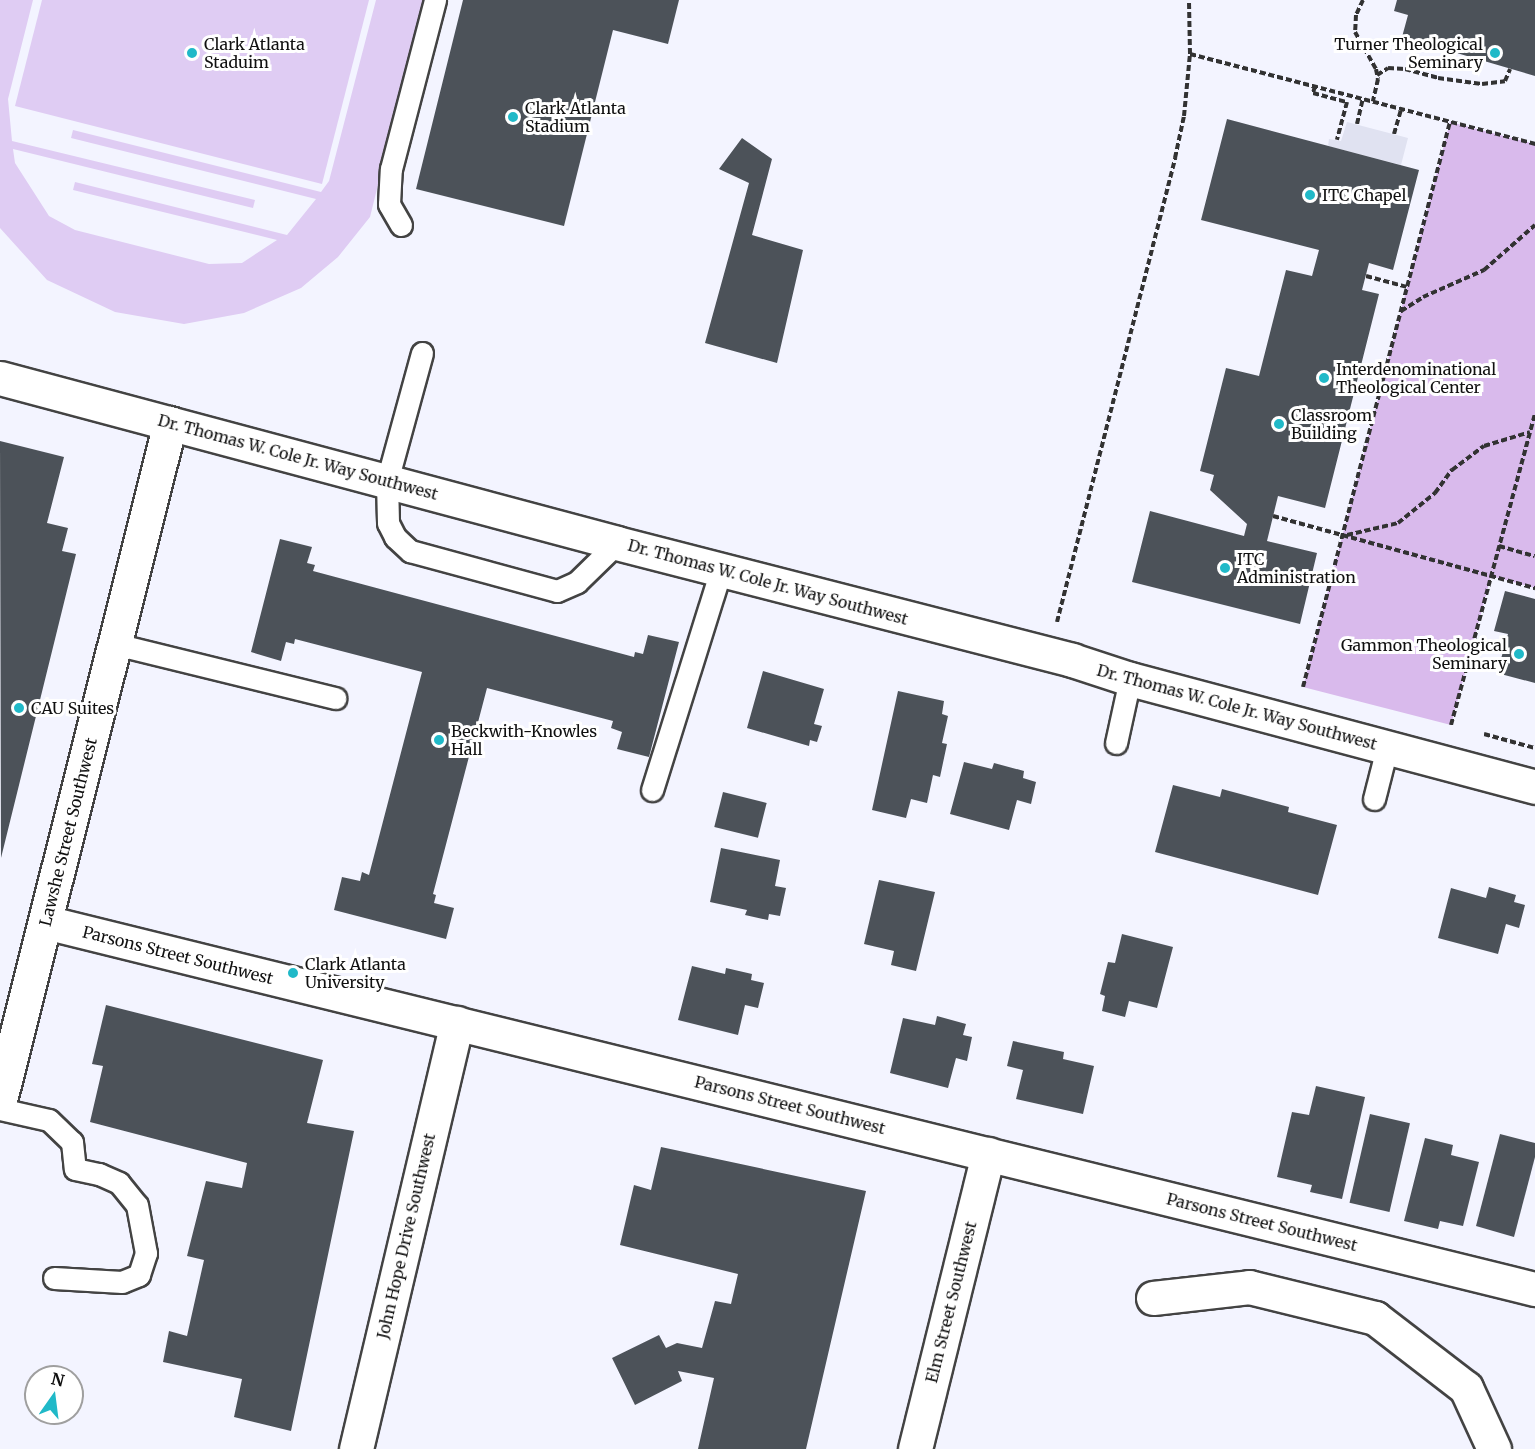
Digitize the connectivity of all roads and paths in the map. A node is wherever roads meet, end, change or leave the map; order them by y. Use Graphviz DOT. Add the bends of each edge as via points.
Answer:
graph roads {
  1 [pos="435,0"];
  2 [pos="1190,0"];
  3 [pos="1363,0"];
  4 [pos="1190,54"];
  5 [pos="1510,69"];
  6 [pos="1377,75"];
  7 [pos="1315,86"];
  8 [pos="1363,99"];
  9 [pos="1373,101"];
  10 [pos="1401,109"];
  11 [pos="1450,122"];
  12 [pos="1357,124"];
  13 [pos="1394,134"];
  14 [pos="1336,140"];
  15 [pos="1535,144"];
  16 [pos="400,225"];
  17 [pos="1535,225"];
  18 [pos="1366,276"];
  19 [pos="1407,287"];
  20 [pos="1400,312"];
  21 [pos="422,353"];
  22 [pos="0,378"];
  23 [pos="1535,414"];
  24 [pos="170,423"];
  25 [pos="1530,432"];
  26 [pos="387,481"];
  27 [pos="1273,516"];
  28 [pos="1343,535"];
  29 [pos="617,543"];
  30 [pos="1499,546"];
  31 [pos="1535,556"];
  32 [pos="721,570"];
  33 [pos="1491,576"];
  34 [pos="1535,588"];
  35 [pos="1045,620"];
  36 [pos="115,644"];
  37 [pos="1130,679"];
  38 [pos="1303,687"];
  39 [pos="335,699"];
  40 [pos="1451,725"];
  41 [pos="1116,743"];
  42 [pos="1388,748"];
  43 [pos="1535,787"];
  44 [pos="652,790"];
  45 [pos="1374,799"];
  46 [pos="45,922"];
  47 [pos="456,1023"];
  48 [pos="0,1100"];
  49 [pos="0,1109"];
  50 [pos="988,1154"];
  51 [pos="54,1278"];
  52 [pos="1535,1289"];
  53 [pos="1153,1298"];
  54 [pos="356,1449"];
  55 [pos="915,1449"];
  56 [pos="1494,1449"];
  1 -- 16 [label="lane" via="391,170 389,204"];
  2 -- 4 [label="path"];
  3 -- 6 [label="path" via="1356,15 1355,32"];
  4 -- 7 [label="path"];
  4 -- 35 [label="path" via="1175,158 1059,613 1056,623"];
  5 -- 6 [label="path" via="1505,81 1482,84 1406,69 1388,68"];
  6 -- 9 [label="path"];
  7 -- 8 [label="path"];
  7 -- 14 [label="path" via="1313,93 1347,102"];
  8 -- 9 [label="path"];
  8 -- 12 [label="path"];
  9 -- 10 [label="path"];
  10 -- 11 [label="path"];
  10 -- 13 [label="path"];
  11 -- 15 [label="path"];
  11 -- 19 [label="path"];
  17 -- 20 [label="path" via="1484,270 1423,297"];
  18 -- 19 [label="path"];
  19 -- 20 [label="path"];
  20 -- 28 [label="path"];
  21 -- 26 [label="lane"];
  22 -- 24 [label="street, Dr. Thomas W. Cole Jr. Way Southwest"];
  23 -- 25 [label="path"];
  24 -- 26 [label="street, Dr. Thomas W. Cole Jr. Way Southwest"];
  24 -- 36 [label="street, Lawshe Street Southwest"];
  25 -- 28 [label="path" via="1484,446 1452,470 1435,493 1398,523"];
  25 -- 30 [label="path"];
  26 -- 29 [label="street, Dr. Thomas W. Cole Jr. Way Southwest"];
  26 -- 29 [label="lane" via="388,523 395,537 410,551 557,591 577,582"];
  27 -- 28 [label="path"];
  28 -- 33 [label="path"];
  28 -- 38 [label="path"];
  29 -- 32 [label="street, Dr. Thomas W. Cole Jr. Way Southwest"];
  30 -- 31 [label="path"];
  30 -- 33 [label="path"];
  32 -- 37 [label="street, Dr. Thomas W. Cole Jr. Way Southwest" via="1072,660"];
  32 -- 44 [label="lane"];
  33 -- 34 [label="path"];
  33 -- 40 [label="path"];
  36 -- 39 [label="lane"];
  36 -- 46 [label="street, Lawshe Street Southwest"];
  37 -- 41 [label="lane"];
  37 -- 42 [label="street, Dr. Thomas W. Cole Jr. Way Southwest"];
  42 -- 43 [label="street, Dr. Thomas W. Cole Jr. Way Southwest"];
  42 -- 45 [label="lane"];
  46 -- 47 [label="street, Parsons Street Southwest"];
  46 -- 48 [label="street, Lawshe Street Southwest"];
  47 -- 50 [label="street, Parsons Street Southwest"];
  47 -- 54 [label="street, John Hope Drive Southwest"];
  49 -- 51 [label="lane" via="49,1120 72,1142 75,1169 119,1183 137,1205 146,1253 139,1275 122,1282"];
  50 -- 52 [label="street, Parsons Street Southwest"];
  50 -- 55 [label="street, Elm Street Southwest"];
  53 -- 56 [label="street" via="1250,1287 1374,1318 1466,1388"];
}
